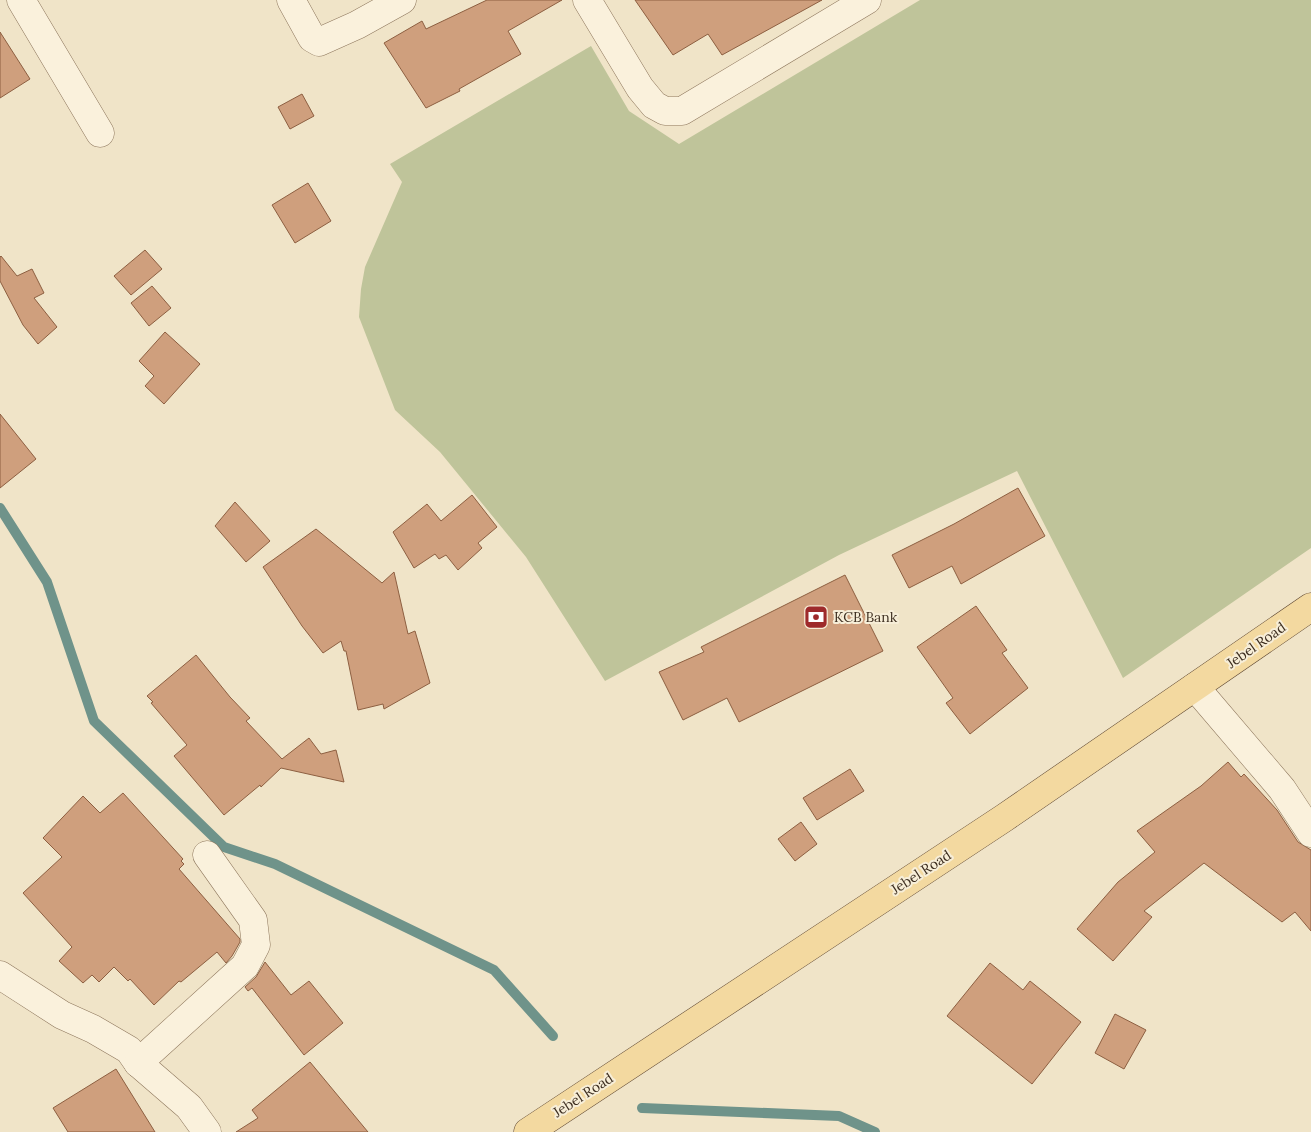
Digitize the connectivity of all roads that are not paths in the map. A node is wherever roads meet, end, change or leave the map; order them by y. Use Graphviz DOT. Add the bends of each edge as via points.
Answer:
graph roads {
  1 [pos="21,0"];
  2 [pos="291,0"];
  3 [pos="402,0"];
  4 [pos="587,0"];
  5 [pos="861,1"];
  6 [pos="100,133"];
  7 [pos="1311,607"];
  8 [pos="1195,687"];
  9 [pos="1311,833"];
  10 [pos="207,855"];
  11 [pos="0,975"];
  12 [pos="138,1062"];
  13 [pos="207,1132"];
  14 [pos="528,1132"];
  1 -- 6 [label="street"];
  2 -- 3 [label="street" via="312,38 319,42"];
  4 -- 5 [label="street" via="640,88 654,105 665,111 682,110"];
  7 -- 8 [label="main road, Jebel Road"];
  8 -- 9 [label="street" via="1282,789"];
  8 -- 14 [label="main road, Jebel Road" via="1004,818"];
  10 -- 12 [label="street" via="253,920 256,944 245,966"];
  11 -- 12 [label="street" via="62,1015 130,1050"];
  12 -- 13 [label="street" via="189,1107"];
}
